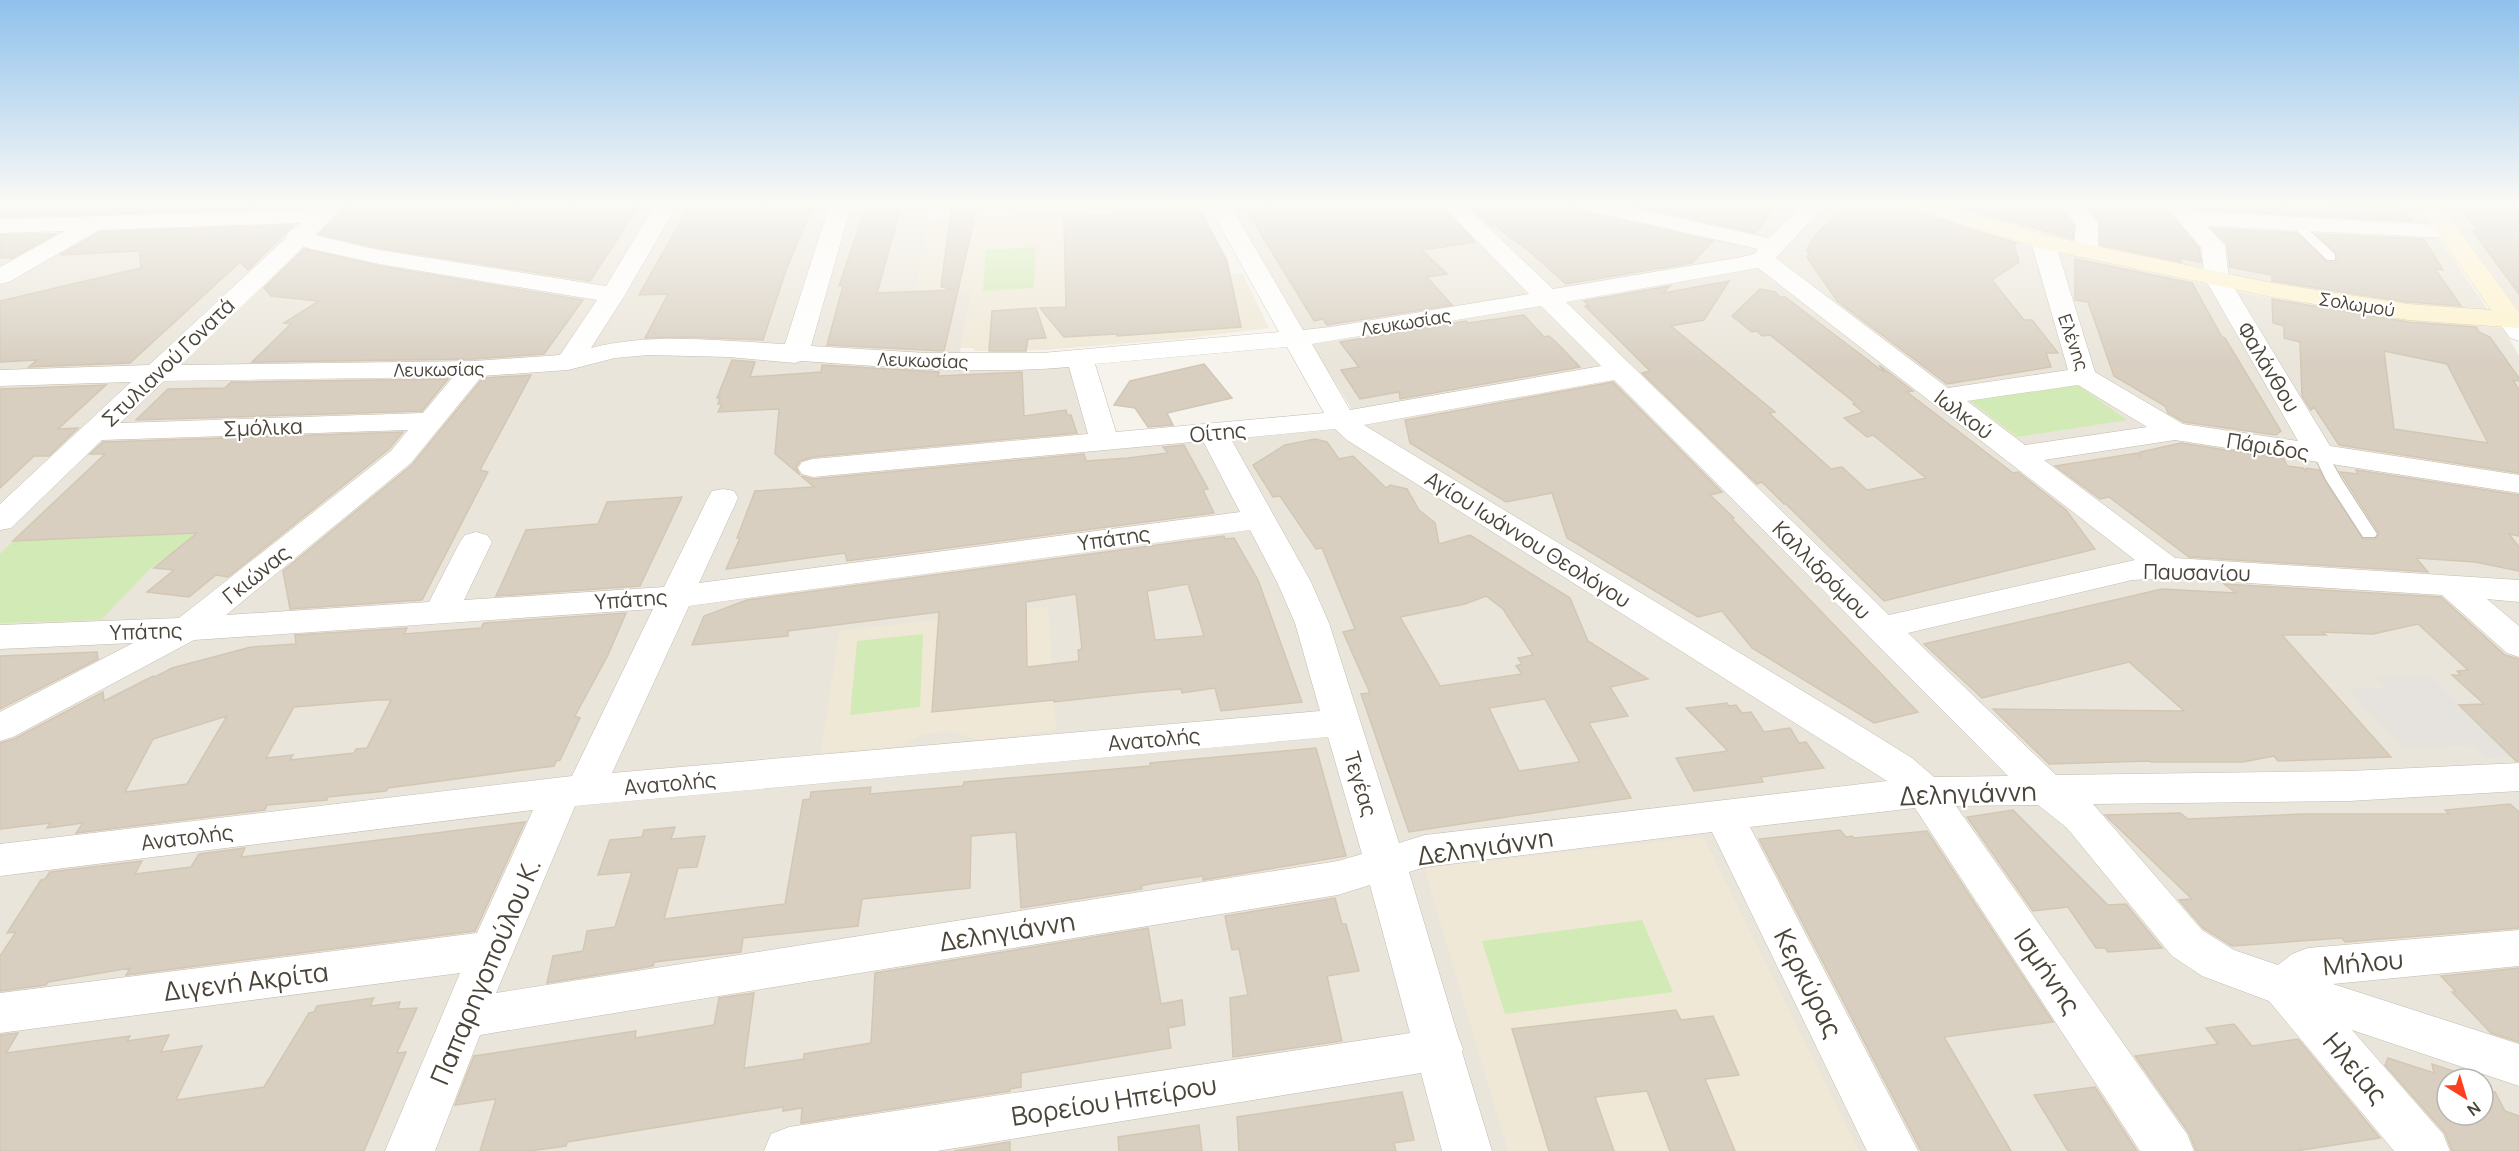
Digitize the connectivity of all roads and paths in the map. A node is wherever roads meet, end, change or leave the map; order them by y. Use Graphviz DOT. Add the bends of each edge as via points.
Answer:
graph roads {
  1 [pos="36,257"];
  2 [pos="277,257"];
  3 [pos="378,257"];
  4 [pos="636,257"];
  5 [pos="825,257"];
  6 [pos="1248,257"];
  7 [pos="1506,257"];
  8 [pos="1761,257"];
  9 [pos="1772,257"];
  10 [pos="2047,257"];
  11 [pos="2113,257"];
  12 [pos="2214,257"];
  13 [pos="2468,257"];
  14 [pos="0,277"];
  15 [pos="2217,279"];
  16 [pos="613,295"];
  17 [pos="1549,298"];
  18 [pos="2516,324"];
  19 [pos="1295,339"];
  20 [pos="795,355"];
  21 [pos="1080,358"];
  22 [pos="568,362"];
  23 [pos="474,369"];
  24 [pos="1620,371"];
  25 [pos="156,373"];
  26 [pos="2083,376"];
  27 [pos="0,378"];
  28 [pos="1941,397"];
  29 [pos="1342,420"];
  30 [pos="431,421"];
  31 [pos="2175,431"];
  32 [pos="95,432"];
  33 [pos="1213,433"];
  34 [pos="1105,442"];
  35 [pos="2018,455"];
  36 [pos="2321,455"];
  37 [pos="813,468"];
  38 [pos="2519,484"];
  39 [pos="723,498"];
  40 [pos="5,512"];
  41 [pos="1259,519"];
  42 [pos="2369,534"];
  43 [pos="476,542"];
  44 [pos="2167,568"];
  45 [pos="2451,585"];
  46 [pos="2519,591"];
  47 [pos="675,597"];
  48 [pos="441,611"];
  49 [pos="1881,628"];
  50 [pos="187,629"];
  51 [pos="0,636"];
  52 [pos="2519,645"];
  53 [pos="1341,722"];
  54 [pos="0,728"];
  55 [pos="2519,777"];
  56 [pos="2046,790"];
  57 [pos="573,792"];
  58 [pos="1925,792"];
  59 [pos="1724,815"];
  60 [pos="1385,863"];
  61 [pos="4,865"];
  62 [pos="2519,948"];
  63 [pos="491,950"];
  64 [pos="2284,987"];
  65 [pos="0,1013"];
  66 [pos="463,1018"];
  67 [pos="1440,1049"];
  68 [pos="2519,1065"];
  69 [pos="410,1151"];
  70 [pos="789,1151"];
  71 [pos="1467,1151"];
  72 [pos="1893,1151"];
  73 [pos="2169,1151"];
  74 [pos="2425,1151"];
  1 -- 14 [label="street"];
  2 -- 25 [label="street, Στυλιανού Γονατά"];
  3 -- 16 [label="street"];
  4 -- 16 [label="street"];
  5 -- 20 [label="street"];
  6 -- 19 [label="street, Αγίου Ιωάννου Θεολόγου"];
  7 -- 17 [label="street, Καλλιδρόμου"];
  8 -- 17 [label="street, Λευκωσίας" via="1746,264"];
  9 -- 28 [label="street, Ιωλκού"];
  10 -- 26 [label="street, Ελένης"];
  11 -- 15 [label="street, Σολωμού"];
  12 -- 15 [label="street"];
  13 -- 18 [label="street"];
  15 -- 18 [label="street, Σολωμού" via="2366,307"];
  15 -- 36 [label="street, Φαλάνθου"];
  16 -- 22 [label="street"];
  17 -- 19 [label="street, Λευκωσίας"];
  17 -- 24 [label="street, Καλλιδρόμου"];
  19 -- 21 [label="street, Λευκωσίας"];
  19 -- 29 [label="street, Αγίου Ιωάννου Θεολόγου"];
  20 -- 21 [label="street, Λευκωσίας" via="980,362"];
  20 -- 22 [label="street, Λευκωσίας" via="649,347"];
  21 -- 34 [label="street"];
  22 -- 23 [label="street, Λευκωσίας"];
  23 -- 25 [label="street, Λευκωσίας"];
  23 -- 30 [label="street, Γκιώνας"];
  24 -- 29 [label="street, Οίτης"];
  24 -- 49 [label="street, Καλλιδρόμου"];
  25 -- 27 [label="street, Λευκωσίας"];
  25 -- 32 [label="street, Στυλιανού Γονατά"];
  26 -- 28 [label="street"];
  26 -- 31 [label="street, Ελένης"];
  28 -- 35 [label="street, Ιωλκού"];
  29 -- 33 [label="street, Οίτης"];
  29 -- 58 [label="street, Αγίου Ιωάννου Θεολόγου" via="1357,434 1898,768"];
  30 -- 32 [label="street, Σμόλικα"];
  30 -- 50 [label="street, Γκιώνας" via="401,457"];
  31 -- 35 [label="street, Πάριδος"];
  31 -- 36 [label="street, Πάριδος"];
  32 -- 40 [label="street, Στυλιανού Γονατά"];
  33 -- 34 [label="street, Οίτης"];
  33 -- 41 [label="street, Τεγέας"];
  34 -- 37 [label="street, Οίτης"];
  35 -- 44 [label="street, Ιωλκού"];
  36 -- 38 [label="street, Πάριδος"];
  36 -- 42 [label="lane"];
  39 -- 47 [label="street, Παπαρηγοπούλου Κ."];
  41 -- 47 [label="street, Υπάτης"];
  41 -- 53 [label="street, Τεγέας" via="1304,603"];
  43 -- 48 [label="street"];
  44 -- 45 [label="street, Παυσανίου"];
  44 -- 49 [label="street, Παυσανίου" via="2132,570"];
  45 -- 46 [label="street, Παυσανίου"];
  45 -- 52 [label="street"];
  47 -- 48 [label="street, Υπάτης"];
  47 -- 57 [label="street, Παπαρηγοπούλου Κ."];
  48 -- 50 [label="street, Υπάτης"];
  49 -- 56 [label="street, Καλλιδρόμου"];
  50 -- 51 [label="street, Υπάτης"];
  50 -- 54 [label="street, Γκιώνας"];
  53 -- 57 [label="street, Ανατολής"];
  53 -- 60 [label="street, Τεγέας"];
  55 -- 56 [label="street, Δεληγιάννη" via="2349,786"];
  56 -- 58 [label="street, Δεληγιάννη"];
  56 -- 64 [label="street, Καλλιδρόμου" via="2081,817 2187,943 2218,963"];
  57 -- 61 [label="street, Ανατολής"];
  57 -- 63 [label="street, Παπαρηγοπούλου Κ."];
  58 -- 59 [label="street, Δεληγιάννη"];
  58 -- 73 [label="street, Ισμήνης"];
  59 -- 60 [label="street, Δεληγιάννη" via="1425,851"];
  59 -- 72 [label="street, Κερκύρας"];
  60 -- 66 [label="street, Δεληγιάννη" via="1338,878"];
  60 -- 67 [label="street, Τεγέας"];
  62 -- 64 [label="street, Μήλου" via="2308,967"];
  63 -- 65 [label="street, Διγενή Ακρίτα"];
  63 -- 66 [label="street, Παπαρηγοπούλου Κ."];
  64 -- 68 [label="street"];
  64 -- 74 [label="street, Ηλείας"];
  66 -- 69 [label="street, Παπαρηγοπούλου Κ."];
  67 -- 70 [label="street, Βορείου Ηπείρου"];
  67 -- 71 [label="street, Τεγέας"];
}
